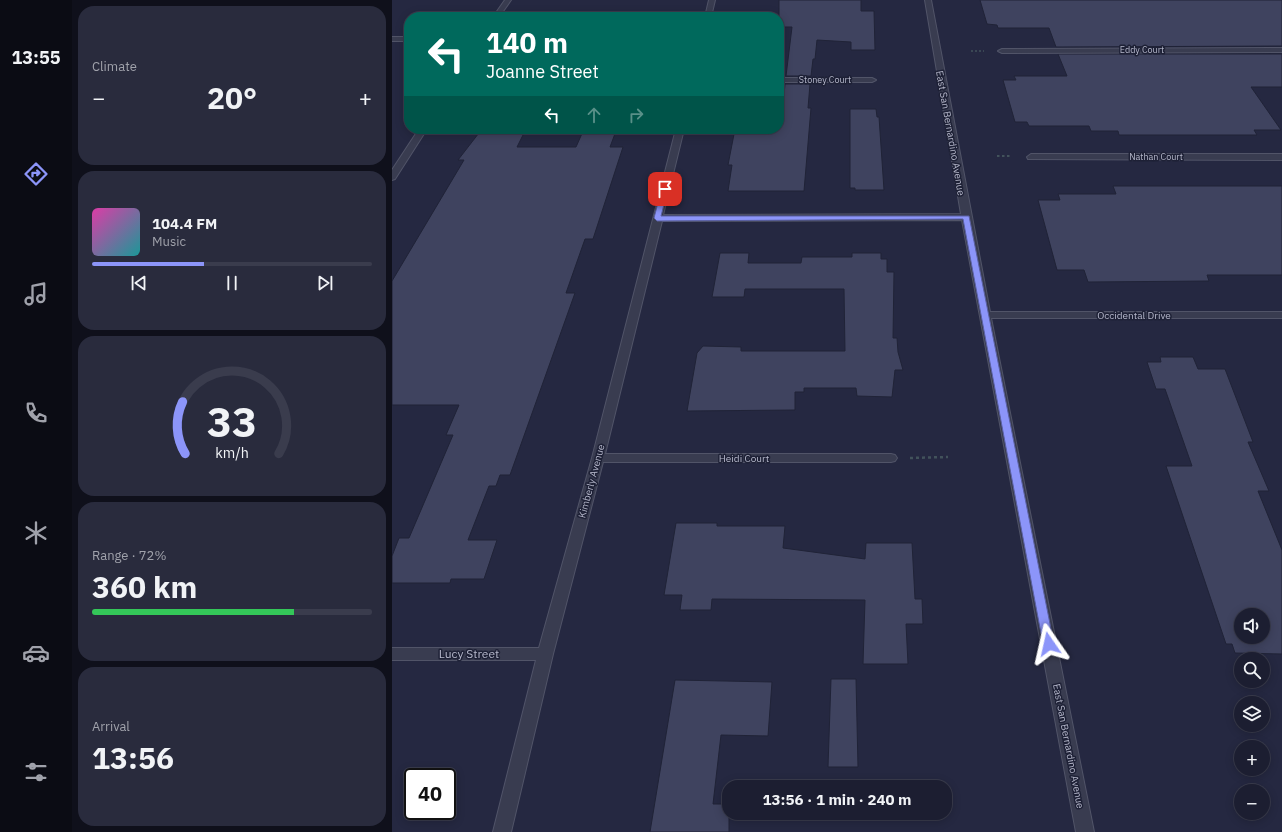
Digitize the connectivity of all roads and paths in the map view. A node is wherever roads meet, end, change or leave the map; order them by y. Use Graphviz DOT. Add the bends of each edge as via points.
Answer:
graph roads {
  1 [pos="508,0"];
  2 [pos="712,0"];
  3 [pos="928,0"];
  4 [pos="500,12"];
  5 [pos="709,12"];
  6 [pos="392,39"];
  7 [pos="404,39"];
  8 [pos="1282,50"];
  9 [pos="1002,51"];
  10 [pos="784,80"];
  11 [pos="872,80"];
  12 [pos="420,134"];
  13 [pos="679,134"];
  14 [pos="1031,157"];
  15 [pos="1282,157"];
  16 [pos="392,177"];
  17 [pos="966,217"];
  18 [pos="657,218"];
  19 [pos="985,315"];
  20 [pos="1279,315"];
  21 [pos="1282,326"];
  22 [pos="948,457"];
  23 [pos="598,458"];
  24 [pos="891,458"];
  25 [pos="392,654"];
  26 [pos="545,654"];
  27 [pos="502,832"];
  28 [pos="1085,832"];
  1 -- 4 [label="street"];
  2 -- 5 [label="street"];
  3 -- 17 [label="street, East San Bernardino Avenue"];
  6 -- 7 [label="street"];
  8 -- 9 [label="street, Eddy Court"];
  10 -- 11 [label="street, Stoney Court"];
  12 -- 16 [label="street"];
  13 -- 18 [label="street, Kimberly Avenue"];
  14 -- 15 [label="street, Nathan Court"];
  17 -- 18 [label="street"];
  17 -- 19 [label="street, East San Bernardino Avenue"];
  18 -- 23 [label="street, Kimberly Avenue"];
  19 -- 20 [label="street, Occidental Drive"];
  19 -- 28 [label="street, East San Bernardino Avenue"];
  20 -- 21 [label="street"];
  22 -- 24 [label="path"];
  23 -- 24 [label="street, Heidi Court"];
  23 -- 26 [label="street, Kimberly Avenue"];
  25 -- 26 [label="street, Lucy Street"];
  26 -- 27 [label="street, Kimberly Avenue"];
}
